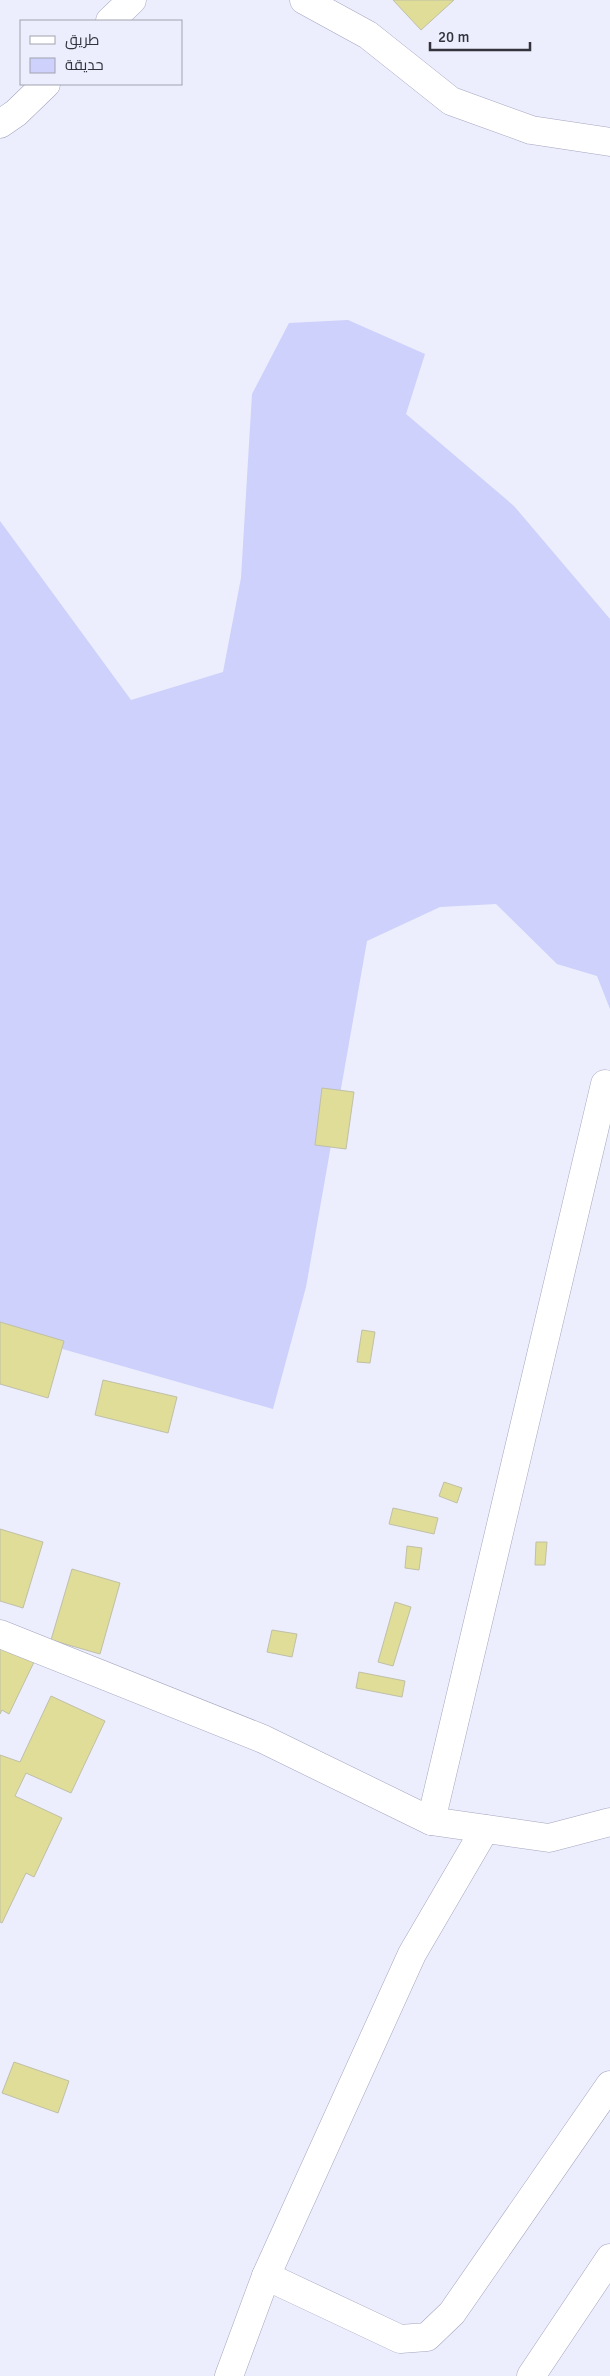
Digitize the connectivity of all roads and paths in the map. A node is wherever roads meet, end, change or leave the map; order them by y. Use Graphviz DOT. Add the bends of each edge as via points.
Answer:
graph roads {
  1 [pos="132,0"];
  2 [pos="304,0"];
  3 [pos="111,20"];
  4 [pos="45,85"];
  5 [pos="0,124"];
  6 [pos="610,142"];
  7 [pos="605,1084"];
  8 [pos="0,1634"];
  9 [pos="431,1821"];
  10 [pos="610,1822"];
  11 [pos="485,1829"];
  12 [pos="610,2086"];
  13 [pos="610,2258"];
  14 [pos="266,2276"];
  15 [pos="229,2376"];
  16 [pos="531,2376"];
  1 -- 3 [label="street"];
  2 -- 6 [label="street" via="368,35 451,101 531,130"];
  4 -- 5 [label="street"];
  7 -- 9 [label="street"];
  8 -- 9 [label="street" via="263,1739"];
  9 -- 11 [label="street"];
  10 -- 11 [label="street" via="549,1838"];
  11 -- 14 [label="street" via="412,1954"];
  12 -- 14 [label="street" via="452,2313 427,2337 400,2338"];
  13 -- 16 [label="street"];
  14 -- 15 [label="street"];
}
